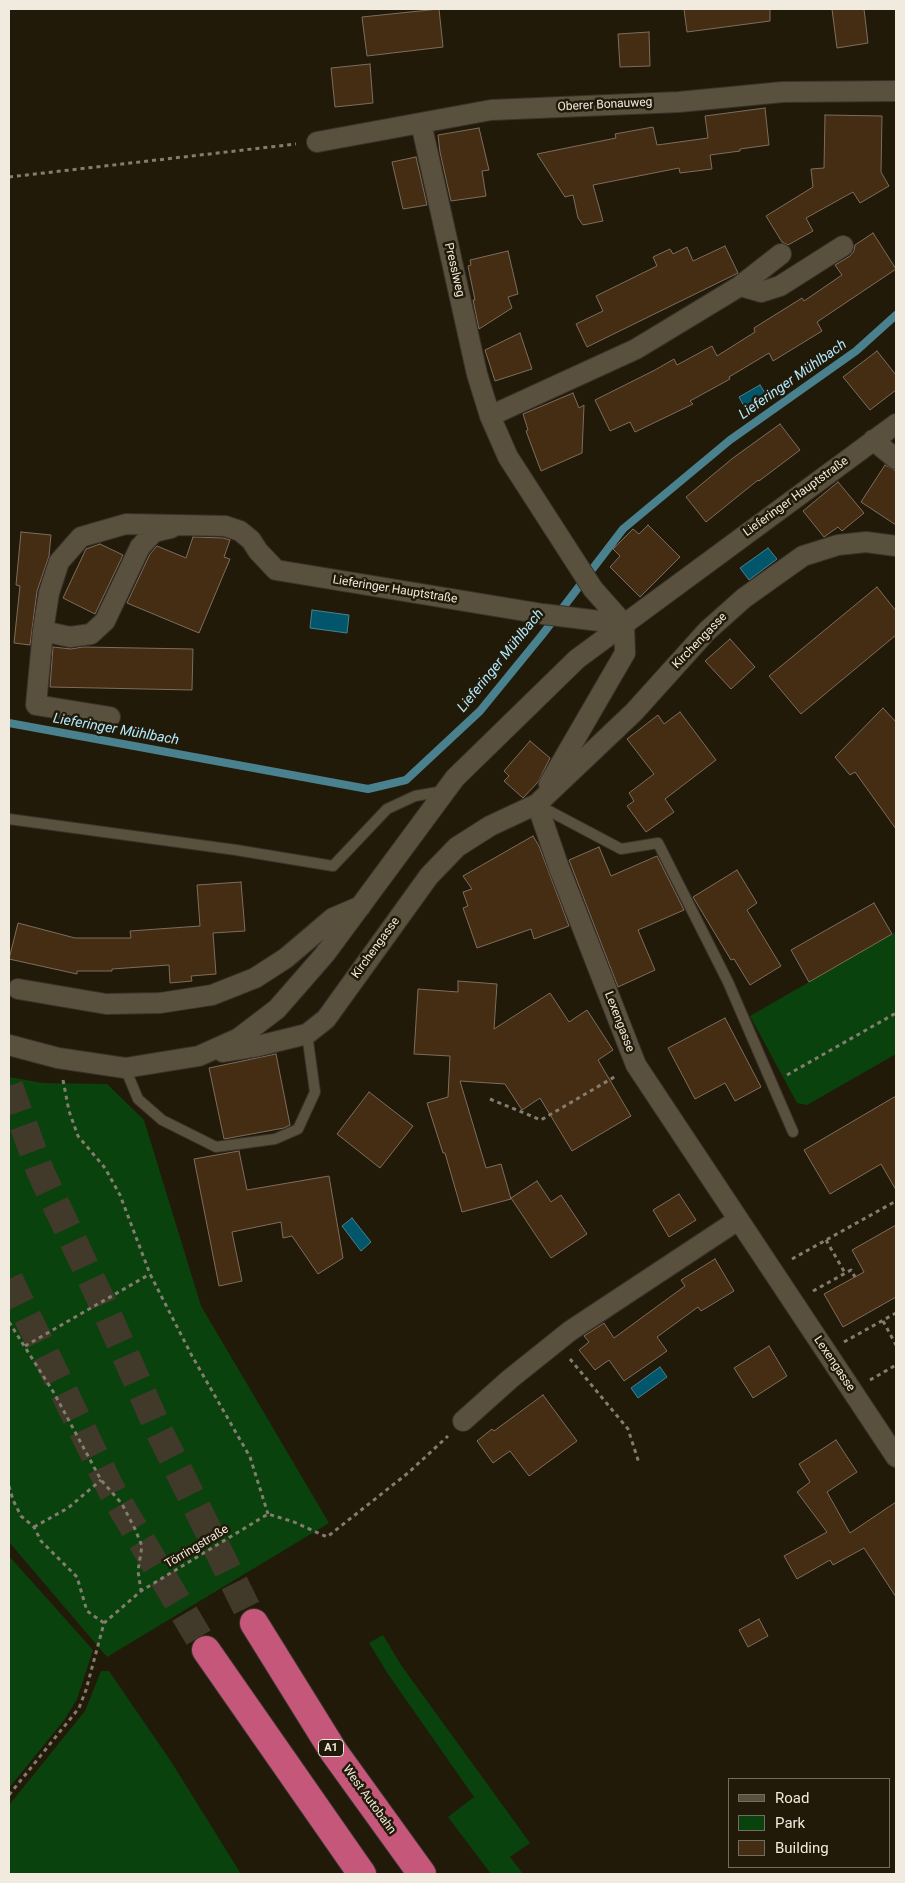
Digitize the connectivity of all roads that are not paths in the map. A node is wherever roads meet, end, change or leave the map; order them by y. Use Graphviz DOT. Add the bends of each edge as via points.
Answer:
graph roads {
  1 [pos="896,91"];
  2 [pos="421,123"];
  3 [pos="317,142"];
  4 [pos="843,246"];
  5 [pos="781,254"];
  6 [pos="740,286"];
  7 [pos="490,416"];
  8 [pos="896,424"];
  9 [pos="873,440"];
  10 [pos="896,459"];
  11 [pos="184,525"];
  12 [pos="896,546"];
  13 [pos="624,624"];
  14 [pos="43,631"];
  15 [pos="110,717"];
  16 [pos="445,790"];
  17 [pos="538,804"];
  18 [pos="9,819"];
  19 [pos="360,906"];
  20 [pos="18,989"];
  21 [pos="307,1034"];
  22 [pos="9,1045"];
  23 [pos="199,1056"];
  24 [pos="125,1068"];
  25 [pos="793,1132"];
  26 [pos="738,1220"];
  27 [pos="463,1421"];
  28 [pos="896,1458"];
  29 [pos="254,1623"];
  30 [pos="206,1650"];
  31 [pos="362,1874"];
  32 [pos="422,1874"];
  1 -- 2 [label="street, Oberer Bonauweg" via="783,92 678,102 491,110"];
  2 -- 3 [label="street, Oberer Bonauweg"];
  2 -- 7 [label="street, Presslweg" via="477,374"];
  4 -- 6 [label="street" via="780,286 761,292"];
  5 -- 6 [label="street"];
  6 -- 7 [label="street" via="636,349"];
  7 -- 13 [label="street, Presslweg" via="508,458 578,567"];
  8 -- 9 [label="street, Lieferinger Hauptstraße"];
  9 -- 10 [label="street"];
  9 -- 13 [label="street, Lieferinger Hauptstraße"];
  11 -- 13 [label="street, Lieferinger Hauptstraße" via="225,526 240,531 276,570 543,614"];
  11 -- 14 [label="street, Lieferinger Hauptstraße" via="154,532 140,548 105,621 91,634 70,637"];
  11 -- 14 [label="street, Lieferinger Hauptstraße" via="126,524 81,536 59,562 49,593"];
  12 -- 17 [label="street, Kirchengasse" via="866,542 838,545 803,556 744,598 707,631 634,712"];
  13 -- 16 [label="street, Lieferinger Hauptstraße" via="577,659"];
  13 -- 17 [label="street" via="625,653"];
  14 -- 15 [label="street, Lieferinger Hauptstraße" via="36,705"];
  16 -- 18 [label="lane" via="415,796 387,809 333,866"];
  16 -- 19 [label="street, Lieferinger Hauptstraße"];
  17 -- 21 [label="street, Kirchengasse" via="490,826 457,846 429,876 326,1018"];
  17 -- 25 [label="lane" via="621,849 658,843 728,982"];
  17 -- 26 [label="street, Lexengasse" via="558,865 636,1065"];
  19 -- 20 [label="street, Lieferinger Hauptstraße" via="333,918 286,958 255,978 212,994 160,1003 106,1004"];
  19 -- 23 [label="street, Lieferinger Hauptstraße" via="325,954 277,1009 239,1038"];
  21 -- 23 [label="street, Kirchengasse"];
  21 -- 24 [label="lane" via="316,1092 298,1129 275,1139 216,1146 162,1120 138,1099"];
  22 -- 24 [label="street, Lieferinger Hauptstraße" via="58,1058"];
  23 -- 24 [label="street, Lieferinger Hauptstraße"];
  26 -- 27 [label="street" via="570,1331"];
  26 -- 28 [label="street, Lexengasse"];
  29 -- 32 [label="highway, West Autobahn / A1" via="334,1752"];
  30 -- 31 [label="highway"];
}
